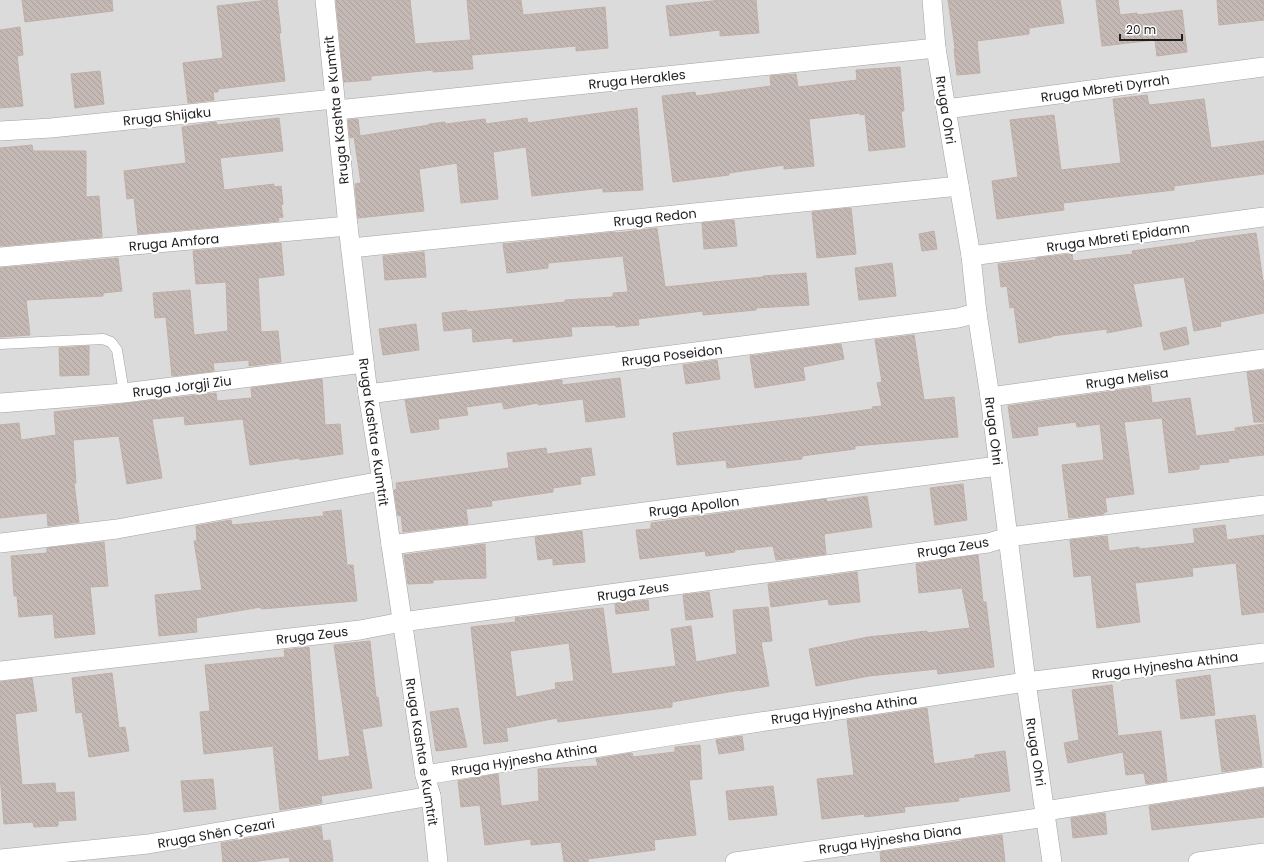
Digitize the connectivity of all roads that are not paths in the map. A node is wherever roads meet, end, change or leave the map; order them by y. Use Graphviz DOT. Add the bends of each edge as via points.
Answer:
graph roads {
  1 [pos="325,0"];
  2 [pos="932,0"];
  3 [pos="936,48"];
  4 [pos="1264,67"];
  5 [pos="336,105"];
  6 [pos="946,109"];
  7 [pos="0,131"];
  8 [pos="959,186"];
  9 [pos="1264,217"];
  10 [pos="348,226"];
  11 [pos="351,248"];
  12 [pos="971,256"];
  13 [pos="0,257"];
  14 [pos="977,313"];
  15 [pos="0,344"];
  16 [pos="1264,359"];
  17 [pos="364,363"];
  18 [pos="124,393"];
  19 [pos="368,394"];
  20 [pos="990,397"];
  21 [pos="0,404"];
  22 [pos="998,466"];
  23 [pos="382,481"];
  24 [pos="1264,505"];
  25 [pos="1008,537"];
  26 [pos="0,543"];
  27 [pos="390,545"];
  28 [pos="402,622"];
  29 [pos="1264,653"];
  30 [pos="0,671"];
  31 [pos="1026,682"];
  32 [pos="426,775"];
  33 [pos="1264,777"];
  34 [pos="430,796"];
  35 [pos="1045,814"];
  36 [pos="1264,852"];
  37 [pos="0,859"];
  38 [pos="438,862"];
  39 [pos="735,862"];
  40 [pos="1052,862"];
  41 [pos="1198,862"];
  1 -- 5 [label="street, Rruga Kashta e Kumtrit"];
  2 -- 3 [label="street, Rruga Ohri"];
  3 -- 5 [label="street, Rruga Herakles"];
  3 -- 6 [label="street, Rruga Ohri"];
  4 -- 6 [label="street, Rruga Mbreti Dyrrah"];
  5 -- 7 [label="street, Rruga Shijaku"];
  5 -- 10 [label="street, Rruga Kashta e Kumtrit"];
  6 -- 8 [label="street, Rruga Ohri"];
  8 -- 11 [label="street, Rruga Redon"];
  8 -- 12 [label="street, Rruga Ohri"];
  9 -- 12 [label="street, Rruga Mbreti Epidamn"];
  10 -- 11 [label="street, Rruga Kashta e Kumtrit"];
  10 -- 13 [label="street, Rruga Amfora"];
  11 -- 17 [label="street, Rruga Kashta e Kumtrit"];
  12 -- 14 [label="street, Rruga Ohri"];
  14 -- 19 [label="street, Rruga Poseidon" via="958,318"];
  14 -- 20 [label="street, Rruga Ohri"];
  15 -- 18 [label="lane" via="103,339 111,342 117,350"];
  16 -- 20 [label="street, Rruga Melisa"];
  17 -- 18 [label="street, Rruga Jorgji Ziu"];
  17 -- 19 [label="street, Rruga Kashta e Kumtrit"];
  18 -- 21 [label="street, Rruga Jorgji Ziu"];
  19 -- 23 [label="street, Rruga Kashta e Kumtrit"];
  20 -- 22 [label="street, Rruga Ohri"];
  22 -- 25 [label="street, Rruga Ohri"];
  22 -- 27 [label="street, Rruga Apollon"];
  23 -- 26 [label="street" via="117,529"];
  23 -- 27 [label="street, Rruga Kashta e Kumtrit"];
  24 -- 25 [label="street, Rruga Zeus"];
  25 -- 28 [label="street, Rruga Zeus" via="988,544"];
  25 -- 31 [label="street, Rruga Ohri"];
  27 -- 28 [label="street, Rruga Kashta e Kumtrit"];
  28 -- 30 [label="street, Rruga Zeus" via="360,630"];
  28 -- 32 [label="street, Rruga Kashta e Kumtrit"];
  29 -- 31 [label="street, Rruga Hyjnesha Athina"];
  31 -- 32 [label="street, Rruga Hyjnesha Athina"];
  31 -- 35 [label="street, Rruga Ohri"];
  32 -- 34 [label="street, Rruga Kashta e Kumtrit"];
  33 -- 35 [label="street, Rruga Hyjnesha Diana"];
  34 -- 37 [label="street, Rruga Shën Çezari" via="148,844"];
  34 -- 38 [label="street, Rruga Kashta e Kumtrit"];
  35 -- 39 [label="street, Rruga Hyjnesha Diana"];
  35 -- 40 [label="street, Rruga Ohri"];
  36 -- 41 [label="street"];
}
